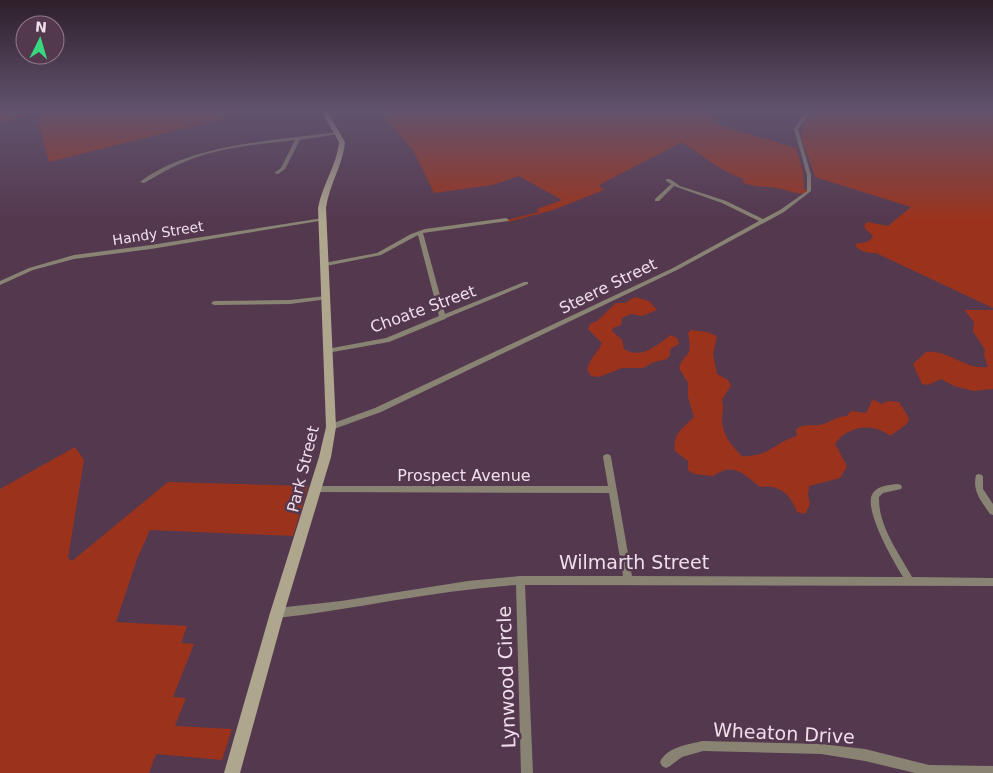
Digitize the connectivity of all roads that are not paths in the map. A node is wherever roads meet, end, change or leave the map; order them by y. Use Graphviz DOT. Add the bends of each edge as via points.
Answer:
graph roads {
  1 [pos="252,147"];
  2 [pos="294,147"];
  3 [pos="342,147"];
  4 [pos="800,147"];
  5 [pos="276,173"];
  6 [pos="668,180"];
  7 [pos="142,182"];
  8 [pos="673,185"];
  9 [pos="657,200"];
  10 [pos="323,220"];
  11 [pos="506,220"];
  12 [pos="763,221"];
  13 [pos="420,233"];
  14 [pos="326,264"];
  15 [pos="0,282"];
  16 [pos="526,283"];
  17 [pos="326,298"];
  18 [pos="214,303"];
  19 [pos="443,318"];
  20 [pos="327,351"];
  21 [pos="331,427"];
  22 [pos="607,457"];
  23 [pos="979,477"];
  24 [pos="898,487"];
  25 [pos="315,489"];
  26 [pos="613,490"];
  27 [pos="993,511"];
  28 [pos="628,579"];
  29 [pos="520,580"];
  30 [pos="910,582"];
  31 [pos="993,582"];
  32 [pos="277,613"];
  33 [pos="666,762"];
  34 [pos="993,772"];
  35 [pos="232,773"];
  36 [pos="527,773"];
  1 -- 7 [label="street" via="190,158"];
  2 -- 5 [label="street" via="283,169"];
  3 -- 10 [label="main road, Park Street" via="325,190"];
  4 -- 12 [label="street, Steere Street" via="809,175 810,191"];
  6 -- 8 [label="street"];
  8 -- 9 [label="street"];
  8 -- 12 [label="street" via="718,199"];
  10 -- 14 [label="main road, Park Street"];
  10 -- 15 [label="street, Handy Street" via="151,248 74,256"];
  11 -- 13 [label="street"];
  12 -- 21 [label="street, Steere Street" via="688,262 542,333 378,410"];
  13 -- 14 [label="street" via="379,254"];
  13 -- 19 [label="street"];
  14 -- 17 [label="main road, Park Street"];
  16 -- 19 [label="street, Choate Street"];
  17 -- 18 [label="street"];
  17 -- 20 [label="main road, Park Street"];
  19 -- 20 [label="street, Choate Street" via="387,340"];
  20 -- 21 [label="main road, Park Street"];
  21 -- 25 [label="main road, Park Street"];
  22 -- 26 [label="street"];
  23 -- 27 [label="street" via="979,490"];
  24 -- 30 [label="street" via="881,490 874,503 877,516"];
  25 -- 26 [label="street, Prospect Avenue"];
  25 -- 32 [label="main road, Park Street"];
  26 -- 28 [label="street"];
  28 -- 29 [label="street, Wilmarth Street"];
  28 -- 30 [label="street, Wilmarth Street"];
  29 -- 32 [label="street, Wilmarth Street"];
  29 -- 36 [label="street, Lynwood Circle"];
  30 -- 31 [label="street, Wilmarth Street"];
  32 -- 35 [label="main road, Park Street"];
  33 -- 34 [label="street, Wheaton Drive" via="684,750 703,746 837,750 930,771"];
}
